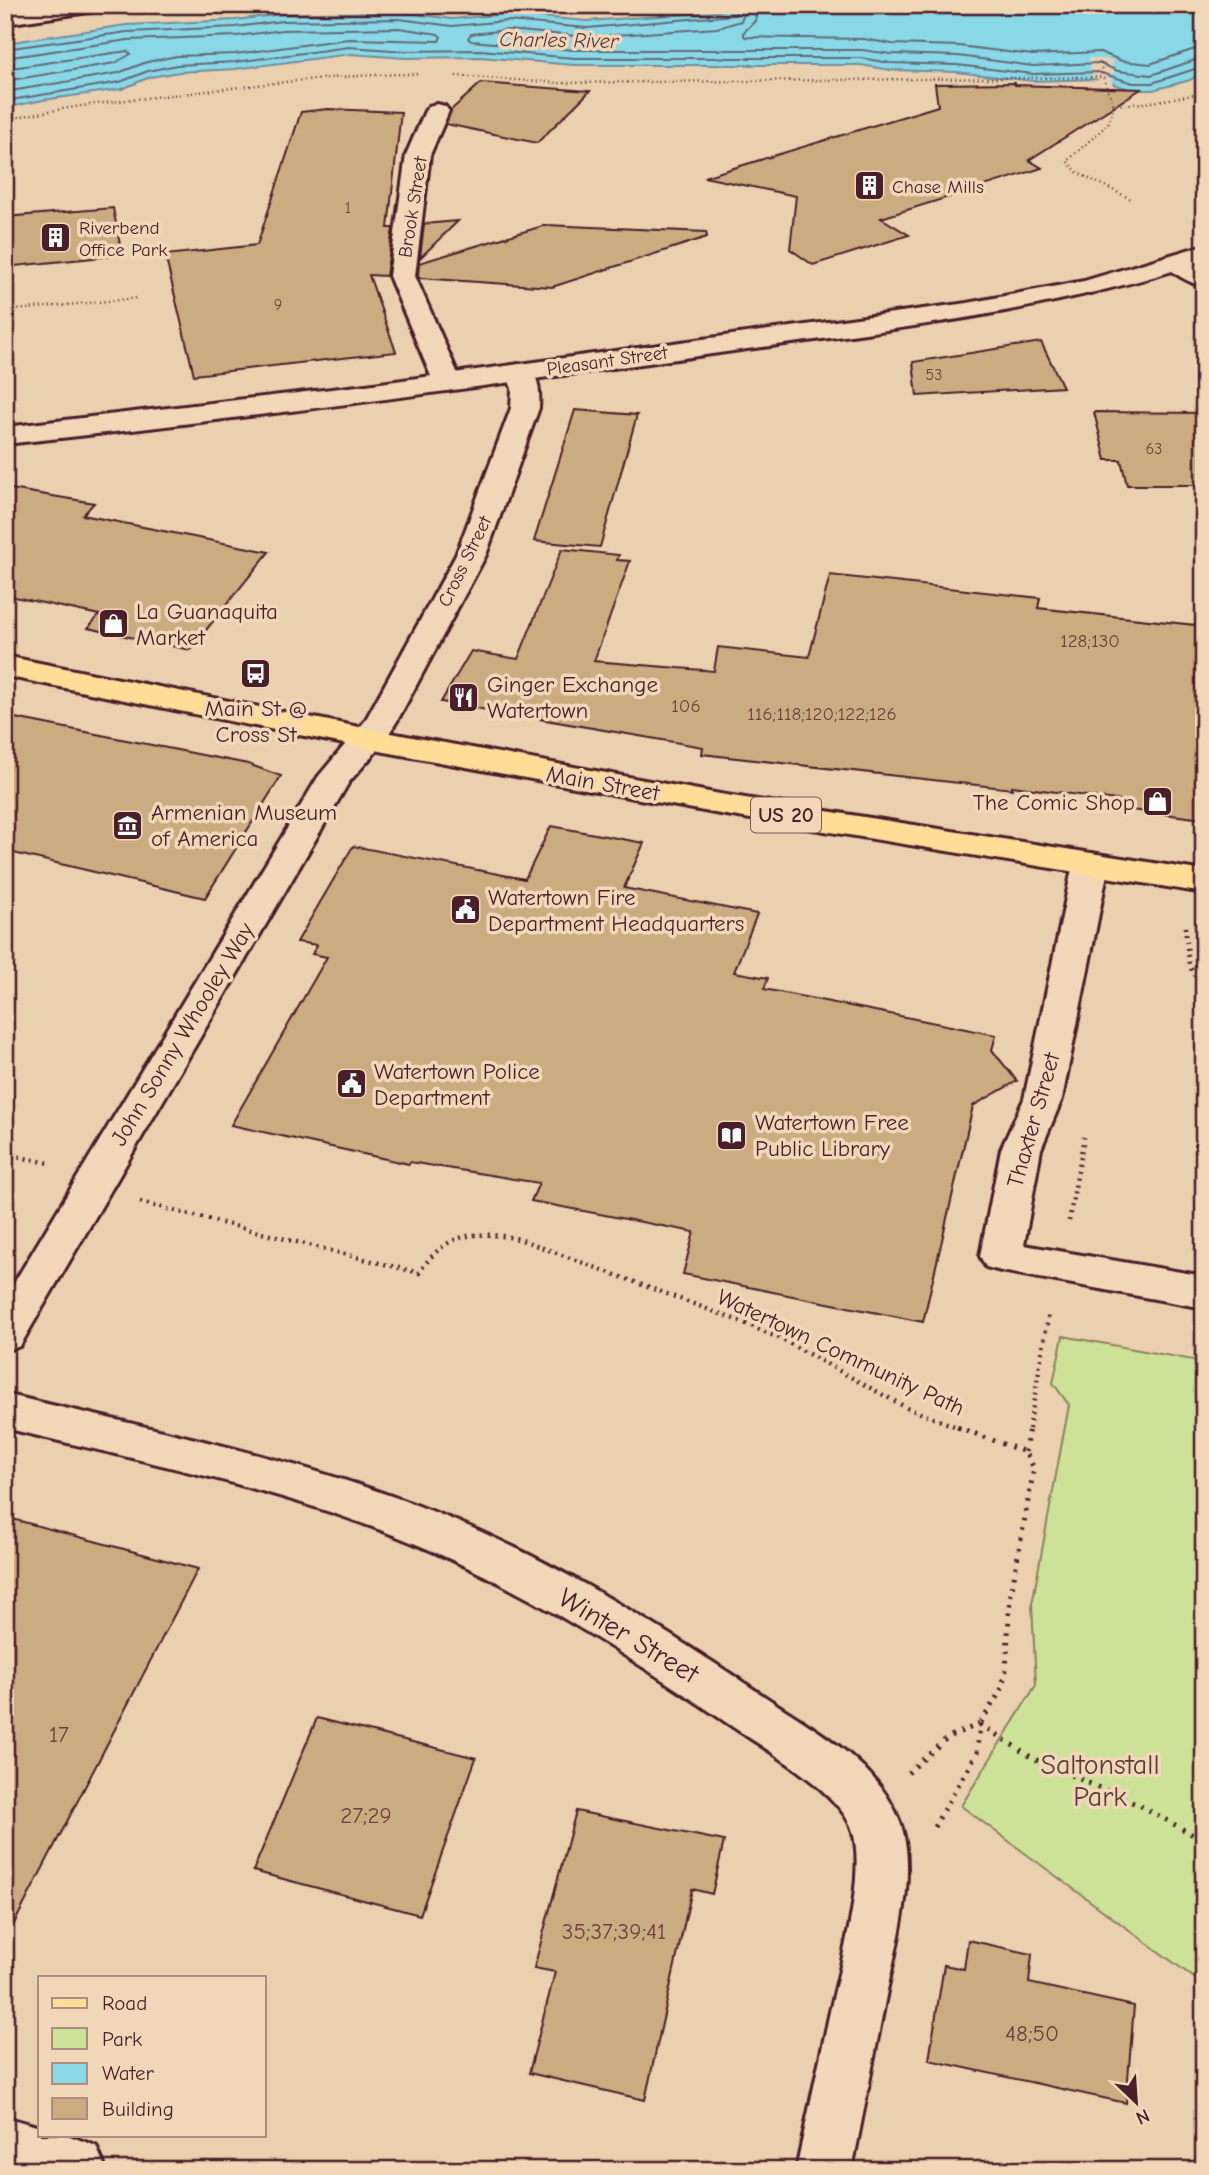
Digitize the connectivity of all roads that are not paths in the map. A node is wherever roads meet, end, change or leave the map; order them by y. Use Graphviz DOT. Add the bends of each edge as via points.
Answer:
graph roads {
  1 [pos="89,5"];
  2 [pos="5,17"];
  3 [pos="437,111"];
  4 [pos="1204,253"];
  5 [pos="1177,262"];
  6 [pos="1204,279"];
  7 [pos="520,372"];
  8 [pos="447,382"];
  9 [pos="5,436"];
  10 [pos="5,666"];
  11 [pos="369,739"];
  12 [pos="1091,864"];
  13 [pos="1204,882"];
  14 [pos="1204,1292"];
  15 [pos="5,1335"];
  16 [pos="5,1411"];
  17 [pos="5,2144"];
  18 [pos="76,2165"];
  19 [pos="824,2170"];
  1 -- 2 [label="street"];
  3 -- 8 [label="street, Brook Street" via="418,155 402,276"];
  4 -- 5 [label="street, Pleasant Street"];
  5 -- 6 [label="street"];
  5 -- 7 [label="street, Pleasant Street" via="1066,292 958,312"];
  7 -- 8 [label="street, Pleasant Street"];
  7 -- 11 [label="street, Cross Street" via="526,389 525,408 481,533"];
  8 -- 9 [label="street, Pleasant Street"];
  10 -- 11 [label="main road, Main Street / US 20"];
  11 -- 12 [label="main road, Main Street / US 20" via="720,804"];
  11 -- 15 [label="street, John Sonny Whooley Way" via="335,777"];
  12 -- 13 [label="main road, Main Street / US 20"];
  12 -- 14 [label="street, Thaxter Street" via="1044,1099 1021,1149 1001,1256"];
  16 -- 19 [label="street, Winter Street" via="305,1486 400,1519 503,1563 693,1672 850,1785 870,1811 875,1826 880,1882 876,1922"];
  17 -- 18 [label="street"];
}
